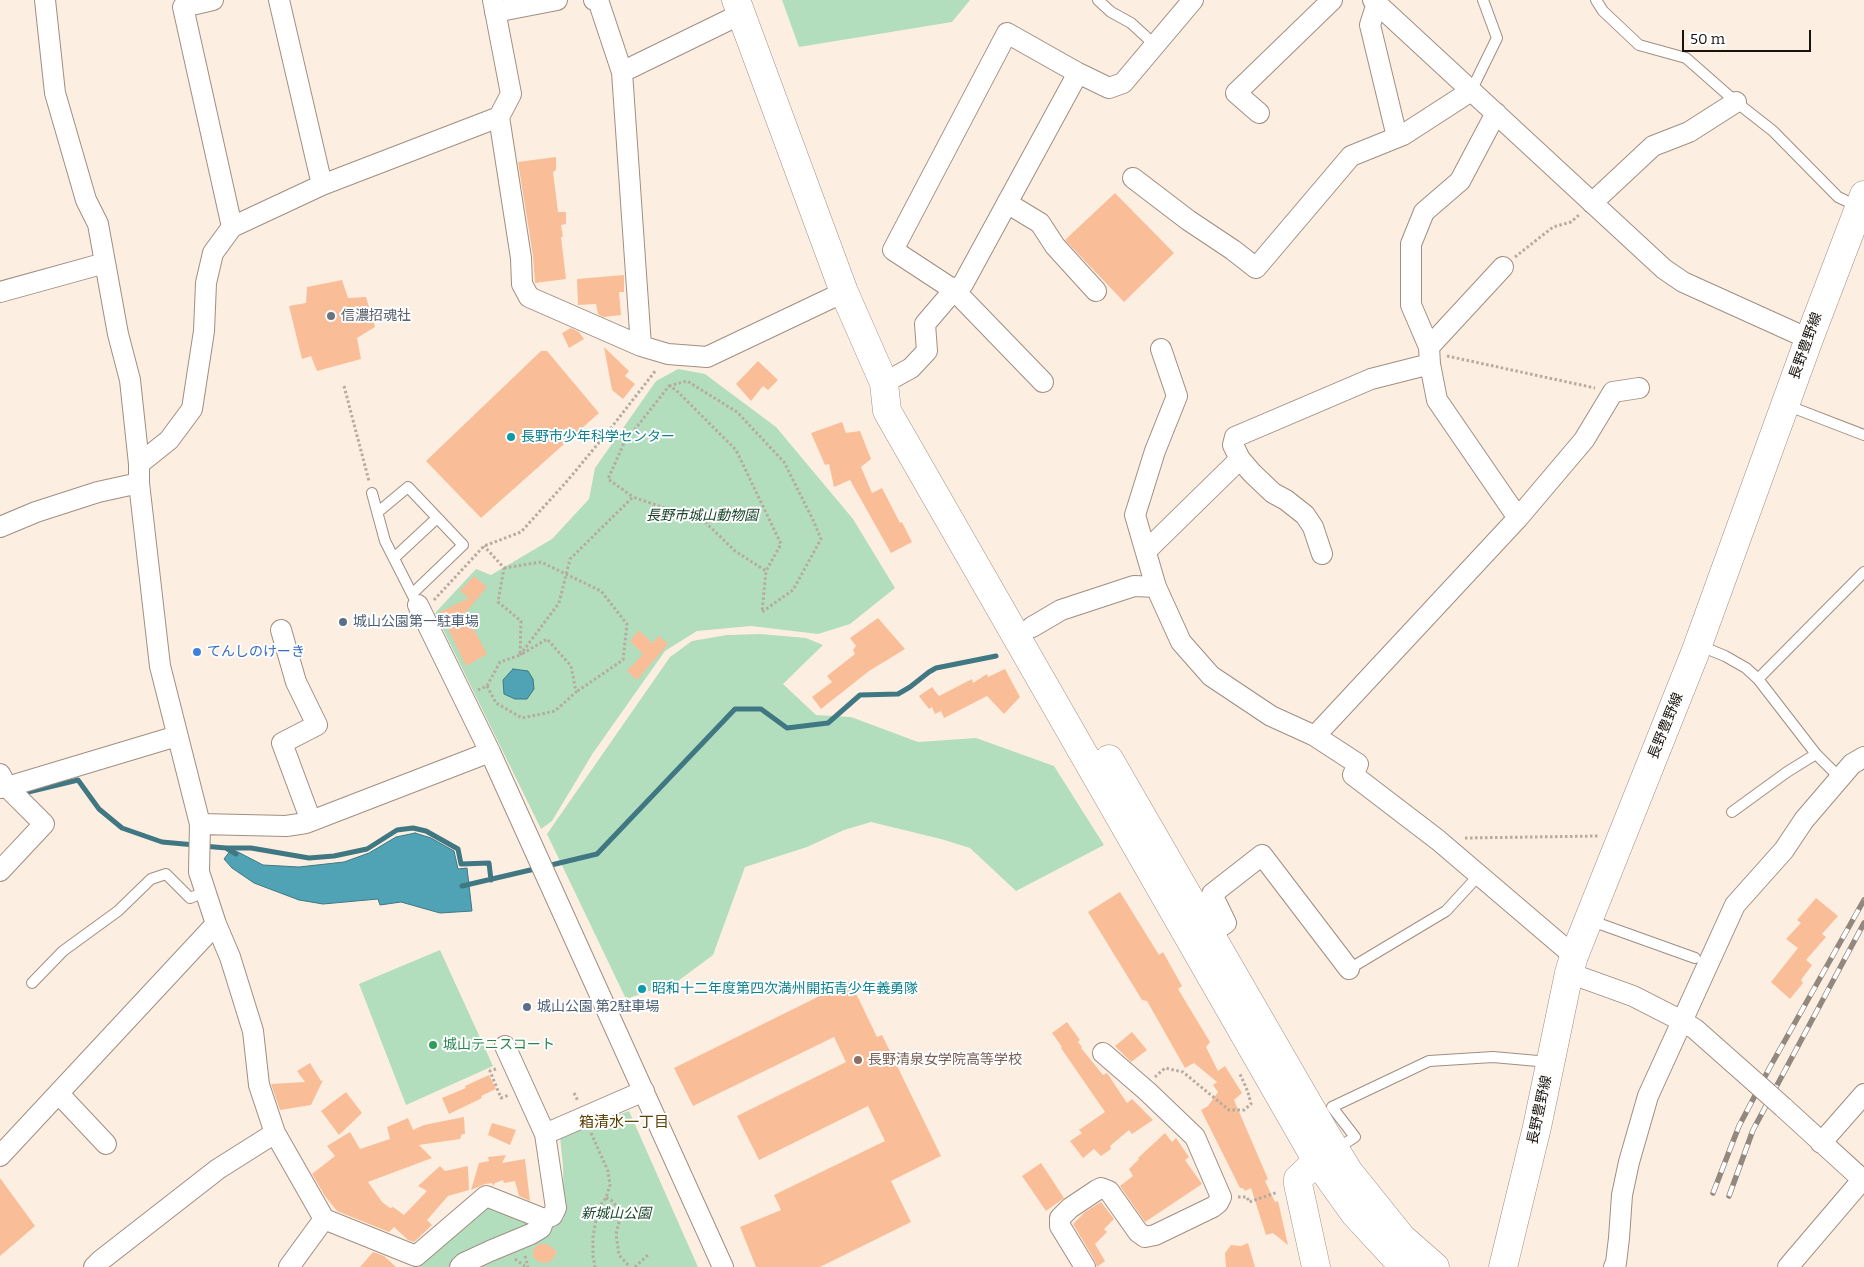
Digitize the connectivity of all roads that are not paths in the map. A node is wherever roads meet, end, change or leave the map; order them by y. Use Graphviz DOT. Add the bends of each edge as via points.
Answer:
graph roads {
  1 [pos="45,0"];
  2 [pos="213,0"];
  3 [pos="279,0"];
  4 [pos="557,0"];
  5 [pos="594,0"];
  6 [pos="1098,0"];
  7 [pos="1193,0"];
  8 [pos="1332,0"];
  9 [pos="1483,0"];
  10 [pos="1596,0"];
  11 [pos="1375,2"];
  12 [pos="494,6"];
  13 [pos="738,7"];
  14 [pos="1155,45"];
  15 [pos="622,72"];
  16 [pos="1078,73"];
  17 [pos="1471,91"];
  18 [pos="1736,102"];
  19 [pos="1259,113"];
  20 [pos="1496,113"];
  21 [pos="499,117"];
  22 [pos="1396,137"];
  23 [pos="1133,178"];
  24 [pos="322,184"];
  25 [pos="1862,201"];
  26 [pos="1007,203"];
  27 [pos="1592,203"];
  28 [pos="232,227"];
  29 [pos="105,263"];
  30 [pos="1503,267"];
  31 [pos="1,289"];
  32 [pos="954,290"];
  33 [pos="1096,291"];
  34 [pos="844,292"];
  35 [pos="1808,339"];
  36 [pos="640,346"];
  37 [pos="1161,349"];
  38 [pos="1429,354"];
  39 [pos="1043,382"];
  40 [pos="884,383"];
  41 [pos="1639,388"];
  42 [pos="1785,404"];
  43 [pos="1864,435"];
  44 [pos="1240,459"];
  45 [pos="139,474"];
  46 [pos="372,493"];
  47 [pos="378,512"];
  48 [pos="437,518"];
  49 [pos="1518,518"];
  50 [pos="0,527"];
  51 [pos="1146,551"];
  52 [pos="1322,554"];
  53 [pos="394,558"];
  54 [pos="1864,572"];
  55 [pos="1156,587"];
  56 [pos="417,604"];
  57 [pos="1032,627"];
  58 [pos="281,630"];
  59 [pos="1698,645"];
  60 [pos="1758,679"];
  61 [pos="177,736"];
  62 [pos="1315,736"];
  63 [pos="490,752"];
  64 [pos="1816,754"];
  65 [pos="1864,757"];
  66 [pos="1840,778"];
  67 [pos="2,783"];
  68 [pos="1732,812"];
  69 [pos="311,821"];
  70 [pos="200,824"];
  71 [pos="0,871"];
  72 [pos="1479,875"];
  73 [pos="206,892"];
  74 [pos="1588,920"];
  75 [pos="216,924"];
  76 [pos="1210,934"];
  77 [pos="1694,958"];
  78 [pos="1571,964"];
  79 [pos="1349,970"];
  80 [pos="32,983"];
  81 [pos="1682,1021"];
  82 [pos="505,1046"];
  83 [pos="1103,1053"];
  84 [pos="1551,1062"];
  85 [pos="644,1091"];
  86 [pos="59,1094"];
  87 [pos="1864,1094"];
  88 [pos="275,1133"];
  89 [pos="545,1134"];
  90 [pos="1821,1143"];
  91 [pos="106,1144"];
  92 [pos="1326,1155"];
  93 [pos="0,1156"];
  94 [pos="1863,1180"];
  95 [pos="324,1219"];
  96 [pos="544,1219"];
  97 [pos="94,1267"];
  98 [pos="290,1267"];
  99 [pos="460,1267"];
  100 [pos="723,1267"];
  101 [pos="1085,1267"];
  102 [pos="1316,1267"];
  103 [pos="1404,1267"];
  104 [pos="1435,1267"];
  105 [pos="1503,1267"];
  106 [pos="1614,1267"];
  107 [pos="1788,1267"];
  1 -- 29 [label="street" via="55,92 86,200 98,224"];
  2 -- 28 [label="street" via="183,7"];
  3 -- 24 [label="street"];
  4 -- 12 [label="street"];
  5 -- 15 [label="street" via="599,4"];
  6 -- 14 [label="lane"];
  7 -- 14 [label="street"];
  8 -- 19 [label="street" via="1236,93"];
  9 -- 17 [label="lane" via="1498,38"];
  10 -- 18 [label="lane" via="1603,11 1639,45 1686,58"];
  11 -- 17 [label="street"];
  11 -- 22 [label="street" via="1370,25"];
  12 -- 21 [label="street" via="511,94"];
  13 -- 15 [label="street"];
  13 -- 34 [label="street"];
  14 -- 16 [label="street" via="1123,83 1109,88"];
  15 -- 36 [label="street"];
  16 -- 26 [label="street"];
  16 -- 32 [label="street" via="1007,33 893,250"];
  17 -- 20 [label="street"];
  17 -- 22 [label="street"];
  18 -- 25 [label="lane" via="1773,131 1838,197"];
  18 -- 27 [label="street" via="1689,132 1653,146"];
  20 -- 27 [label="street"];
  20 -- 38 [label="street" via="1460,181 1424,212 1411,244 1411,305"];
  21 -- 24 [label="street"];
  21 -- 36 [label="street" via="521,258 522,284 529,297"];
  22 -- 23 [label="street" via="1351,156 1256,268"];
  24 -- 28 [label="street"];
  25 -- 35 [label="street, 長野豊野線"];
  26 -- 32 [label="street" via="963,284"];
  26 -- 33 [label="street" via="1040,223 1055,246"];
  27 -- 35 [label="street" via="1664,269 1683,282"];
  28 -- 45 [label="street" via="213,254 206,283 204,331 192,409"];
  29 -- 31 [label="street"];
  29 -- 45 [label="street" via="130,380"];
  30 -- 38 [label="street"];
  32 -- 39 [label="street"];
  32 -- 40 [label="street" via="925,324 926,351 910,368"];
  34 -- 36 [label="street" via="707,357 668,354"];
  34 -- 40 [label="street"];
  35 -- 42 [label="street, 長野豊野線"];
  37 -- 51 [label="street" via="1177,396 1135,515"];
  38 -- 44 [label="street" via="1235,437 1233,445"];
  38 -- 49 [label="street" via="1437,400"];
  40 -- 57 [label="street" via="913,419"];
  40 -- 92 [label="street" via="887,411"];
  41 -- 49 [label="street" via="1613,392 1584,440"];
  42 -- 43 [label="lane"];
  42 -- 59 [label="street, 長野豊野線"];
  44 -- 51 [label="street"];
  44 -- 52 [label="street" via="1273,494 1305,515 1313,527"];
  45 -- 50 [label="street"];
  45 -- 61 [label="street" via="160,666"];
  46 -- 47 [label="lane"];
  47 -- 48 [label="lane" via="408,486"];
  47 -- 53 [label="lane" via="385,541"];
  48 -- 53 [label="lane"];
  48 -- 56 [label="lane" via="463,546"];
  49 -- 62 [label="street"];
  51 -- 55 [label="street"];
  53 -- 56 [label="lane"];
  54 -- 60 [label="lane"];
  55 -- 57 [label="street" via="1134,586 1061,610"];
  55 -- 62 [label="street" via="1181,642 1211,676 1271,716"];
  56 -- 63 [label="street"];
  57 -- 76 [label="street"];
  58 -- 69 [label="street" via="296,682 317,725 282,743"];
  59 -- 60 [label="lane" via="1746,668"];
  59 -- 74 [label="street, 長野豊野線"];
  60 -- 64 [label="lane"];
  61 -- 67 [label="street"];
  61 -- 70 [label="street"];
  62 -- 72 [label="street" via="1359,764 1353,775"];
  63 -- 69 [label="street"];
  63 -- 85 [label="street"];
  64 -- 66 [label="lane"];
  64 -- 68 [label="lane"];
  65 -- 66 [label="street" via="1852,764"];
  66 -- 81 [label="street" via="1804,820 1784,850 1735,905"];
  67 -- 71 [label="street" via="44,824"];
  69 -- 70 [label="street" via="286,826"];
  70 -- 73 [label="street" via="199,872"];
  72 -- 78 [label="street"];
  72 -- 79 [label="lane" via="1446,911"];
  73 -- 75 [label="street"];
  73 -- 80 [label="lane" via="190,898 166,874 151,879 118,911 63,951"];
  74 -- 77 [label="lane"];
  74 -- 78 [label="street, 長野豊野線"];
  75 -- 86 [label="street"];
  75 -- 88 [label="street" via="230,957 252,1031 259,1085"];
  76 -- 79 [label="street" via="1226,923 1212,894 1262,855"];
  76 -- 92 [label="street"];
  78 -- 81 [label="street"];
  78 -- 84 [label="street, 長野豊野線"];
  81 -- 90 [label="street, bridge" via="1695,1029"];
  81 -- 106 [label="street" via="1648,1096 1629,1162"];
  82 -- 89 [label="street"];
  83 -- 101 [label="street" via="1195,1137 1221,1197 1213,1207 1145,1237 1109,1191 1097,1190 1060,1218 1060,1226"];
  84 -- 92 [label="lane" via="1493,1057 1430,1061 1332,1107 1355,1137"];
  84 -- 105 [label="street, 長野豊野線"];
  85 -- 89 [label="street"];
  85 -- 100 [label="street"];
  86 -- 91 [label="street"];
  86 -- 93 [label="street"];
  87 -- 90 [label="street"];
  88 -- 95 [label="street"];
  88 -- 97 [label="street" via="218,1169"];
  89 -- 96 [label="street" via="556,1208 552,1216"];
  90 -- 94 [label="street"];
  92 -- 102 [label="street" via="1298,1179"];
  92 -- 103 [label="street" via="1355,1214"];
  92 -- 104 [label="street" via="1402,1238"];
  94 -- 107 [label="street"];
  95 -- 96 [label="street" via="416,1256 486,1196"];
  95 -- 98 [label="street"];
  96 -- 99 [label="street" via="540,1228 531,1234"];
}
